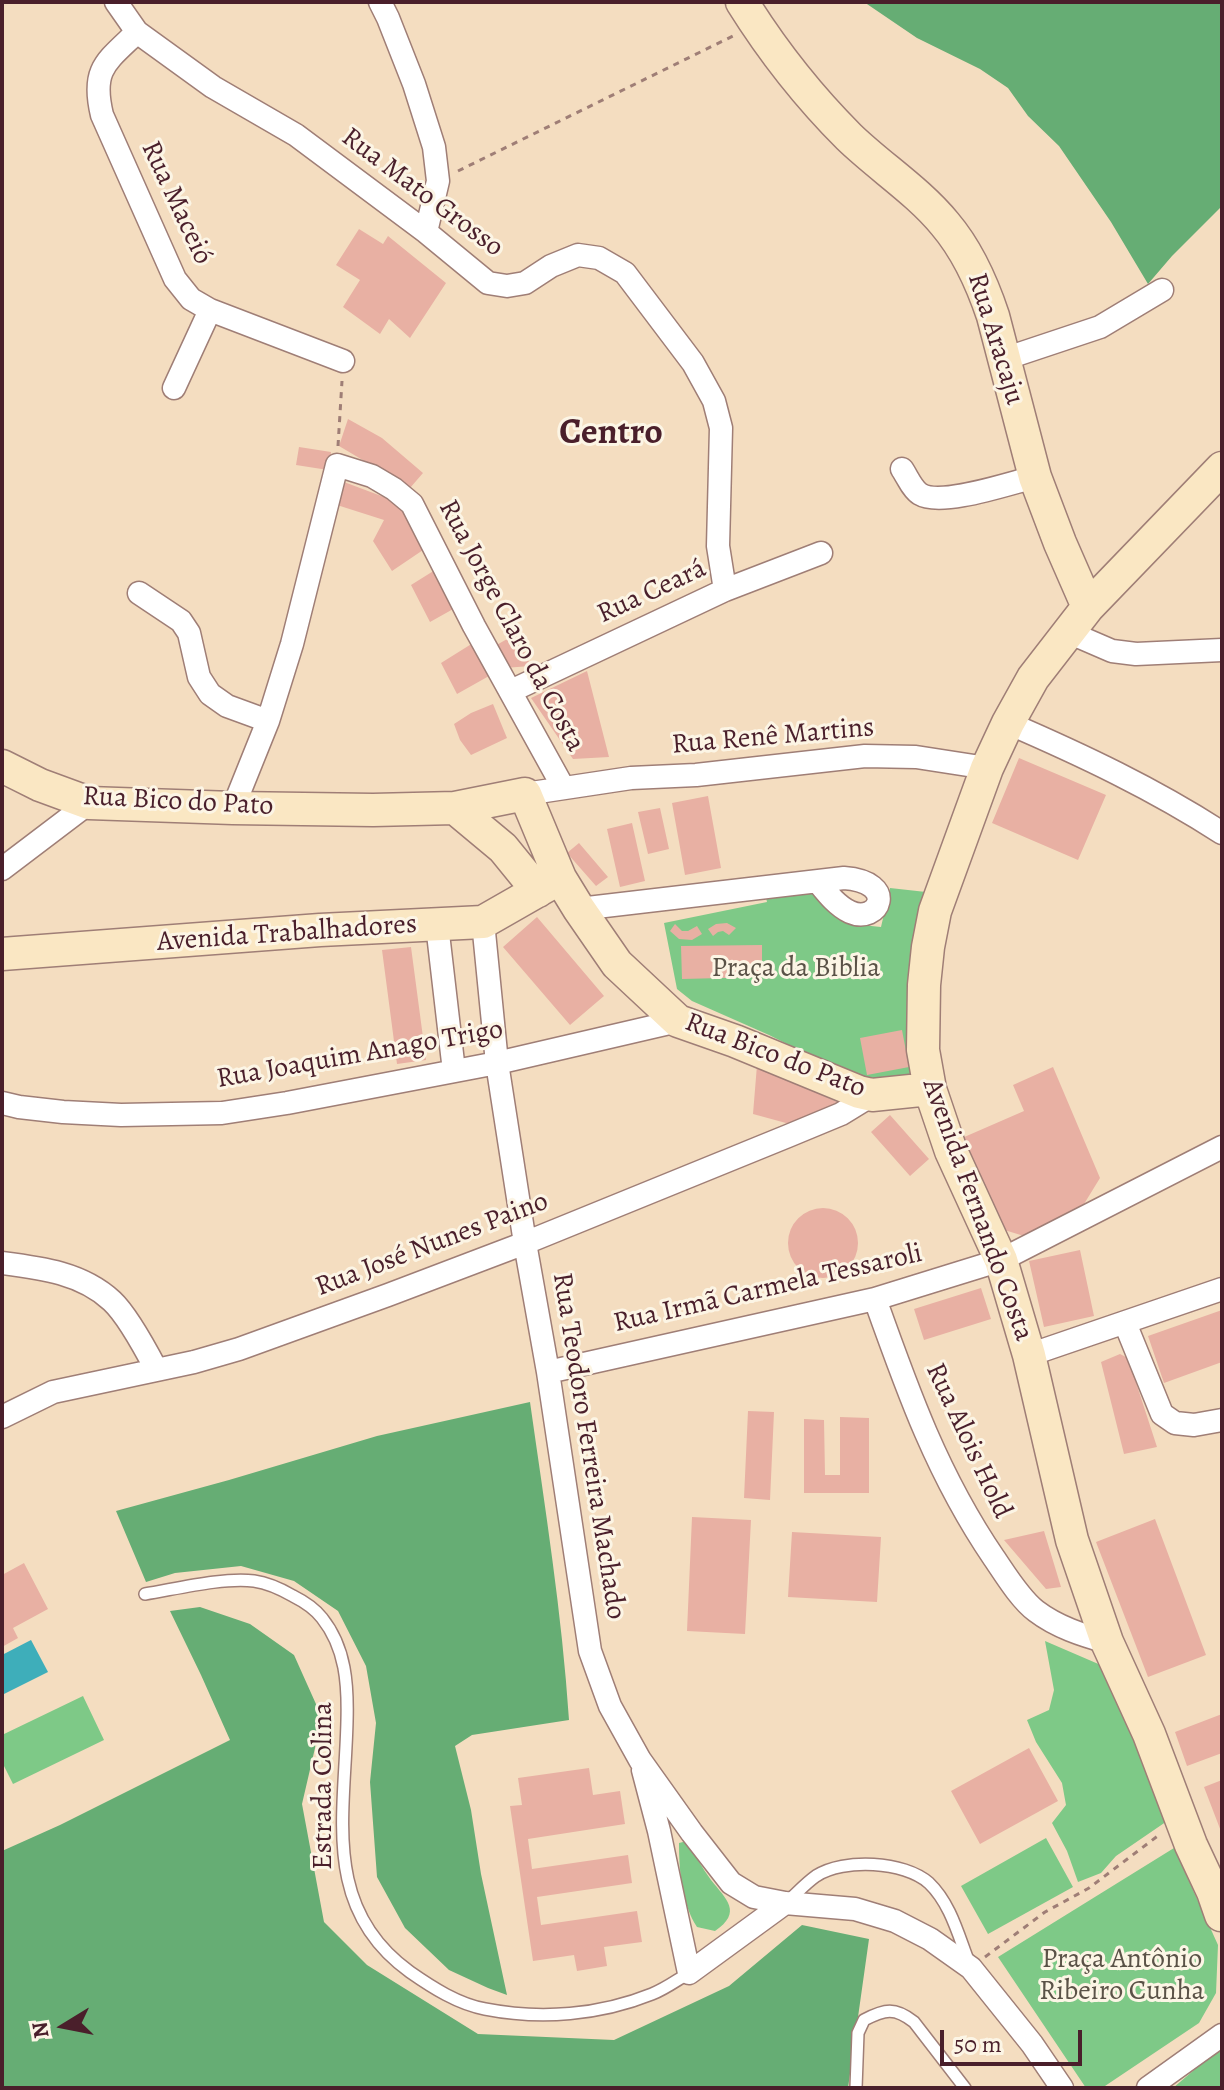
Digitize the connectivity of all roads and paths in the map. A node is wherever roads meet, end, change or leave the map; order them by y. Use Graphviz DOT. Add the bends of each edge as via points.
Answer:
graph roads {
  1 [pos="116,2"];
  2 [pos="380,2"];
  3 [pos="749,13"];
  4 [pos="137,32"];
  5 [pos="438,181"];
  6 [pos="426,232"];
  7 [pos="1162,290"];
  8 [pos="210,310"];
  9 [pos="1004,359"];
  10 [pos="343,361"];
  11 [pos="174,388"];
  12 [pos="337,465"];
  13 [pos="1222,468"];
  14 [pos="902,469"];
  15 [pos="1035,477"];
  16 [pos="821,553"];
  17 [pos="725,590"];
  18 [pos="139,593"];
  19 [pos="1088,607"];
  20 [pos="1068,632"];
  21 [pos="1222,650"];
  22 [pos="511,691"];
  23 [pos="268,721"];
  24 [pos="1008,723"];
  25 [pos="2,766"];
  26 [pos="987,768"];
  27 [pos="563,787"];
  28 [pos="525,794"];
  29 [pos="89,803"];
  30 [pos="233,808"];
  31 [pos="455,808"];
  32 [pos="1222,833"];
  33 [pos="2,869"];
  34 [pos="818,882"];
  35 [pos="549,884"];
  36 [pos="579,909"];
  37 [pos="483,922"];
  38 [pos="437,925"];
  39 [pos="2,954"];
  40 [pos="678,1021"];
  41 [pos="497,1063"];
  42 [pos="454,1071"];
  43 [pos="930,1089"];
  44 [pos="872,1095"];
  45 [pos="2,1103"];
  46 [pos="1222,1147"];
  47 [pos="525,1243"];
  48 [pos="1001,1260"];
  49 [pos="2,1263"];
  50 [pos="1222,1289"];
  51 [pos="875,1299"];
  52 [pos="1125,1323"];
  53 [pos="1029,1355"];
  54 [pos="156,1369"];
  55 [pos="548,1372"];
  56 [pos="2,1417"];
  57 [pos="1222,1420"];
  58 [pos="145,1594"];
  59 [pos="1107,1642"];
  60 [pos="640,1760"];
  61 [pos="1181,1818"];
  62 [pos="785,1903"];
  63 [pos="1222,1903"];
  64 [pos="1222,1916"];
  65 [pos="971,1968"];
  66 [pos="689,1973"];
  67 [pos="1222,2016"];
  68 [pos="1215,2040"];
  69 [pos="1166,2081"];
  70 [pos="856,2088"];
  71 [pos="965,2088"];
  72 [pos="1062,2088"];
  73 [pos="1148,2088"];
  1 -- 4 [label="street, Rua Mato Grosso"];
  2 -- 5 [label="street" via="414,84 434,147"];
  3 -- 5 [label="path" via="637,82"];
  3 -- 9 [label="street, Rua Aracaju" via="811,95 959,241 986,295"];
  4 -- 6 [label="street, Rua Mato Grosso" via="213,87 296,135"];
  4 -- 8 [label="street, Rua Maceió" via="100,72 96,92 102,115 175,279 191,299"];
  5 -- 6 [label="street"];
  6 -- 17 [label="street, Rua Mato Grosso" via="488,283 525,283 578,255 599,258 625,273 693,363 714,401 721,428 718,546"];
  7 -- 9 [label="street" via="1100,327"];
  8 -- 10 [label="street, Rua Maceió"];
  8 -- 11 [label="street"];
  9 -- 15 [label="street, Rua Aracaju"];
  10 -- 12 [label="path"];
  12 -- 22 [label="street, Rua Jorge Claro da Costa" via="372,476 412,504"];
  12 -- 23 [label="street"];
  13 -- 19 [label="street, Avenida Fernando Costa"];
  14 -- 15 [label="street" via="917,492 929,498"];
  15 -- 19 [label="street, Rua Aracaju"];
  16 -- 17 [label="street, Rua Ceará"];
  17 -- 22 [label="street, Rua Ceará"];
  18 -- 23 [label="street" via="181,621 210,694"];
  19 -- 20 [label="street, Avenida Fernando Costa"];
  20 -- 21 [label="street" via="1112,651 1136,654"];
  20 -- 24 [label="street, Avenida Fernando Costa"];
  22 -- 27 [label="street, Rua Jorge Claro da Costa"];
  23 -- 30 [label="street"];
  24 -- 26 [label="street, Avenida Fernando Costa"];
  24 -- 32 [label="street" via="1119,773"];
  25 -- 29 [label="street, Rua Bico do Pato"];
  26 -- 27 [label="street, Rua Renê Martins" via="865,756"];
  26 -- 43 [label="street, Avenida Fernando Costa" via="935,911 928,947 923,1050"];
  27 -- 28 [label="street, Rua Renê Martins"];
  28 -- 31 [label="street, Rua Bico do Pato"];
  28 -- 35 [label="street, Rua Bico do Pato"];
  29 -- 30 [label="street, Rua Bico do Pato"];
  29 -- 33 [label="street"];
  30 -- 31 [label="street, Rua Bico do Pato"];
  31 -- 35 [label="street, Rua Bico do Pato"];
  34 -- 36 [label="street"];
  35 -- 36 [label="street, Rua Bico do Pato"];
  35 -- 37 [label="street, Avenida Trabalhadores"];
  36 -- 40 [label="street, Rua Bico do Pato" via="617,964"];
  37 -- 38 [label="street, Avenida Trabalhadores"];
  37 -- 41 [label="street, Rua Teodoro Ferreira Machado"];
  38 -- 39 [label="street, Avenida Trabalhadores"];
  38 -- 42 [label="street"];
  40 -- 41 [label="street, Rua Joaquim Anago Trigo"];
  40 -- 44 [label="street, Rua Bico do Pato"];
  41 -- 42 [label="street, Rua Joaquim Anago Trigo"];
  41 -- 47 [label="street, Rua Teodoro Ferreira Machado"];
  42 -- 45 [label="street, Rua Joaquim Anago Trigo" via="222,1113 121,1115"];
  43 -- 44 [label="street, Rua Bico do Pato"];
  43 -- 48 [label="street, Avenida Fernando Costa" via="951,1151"];
  44 -- 47 [label="street, Rua José Nunes Paino" via="841,1114"];
  46 -- 48 [label="street, Rua Irmã Carmela Tessaroli"];
  47 -- 54 [label="street, Rua José Nunes Paino" via="239,1349"];
  47 -- 55 [label="street, Rua Teodoro Ferreira Machado"];
  48 -- 51 [label="street, Rua Irmã Carmela Tessaroli"];
  48 -- 53 [label="street, Avenida Fernando Costa"];
  49 -- 54 [label="street" via="59,1273 113,1301"];
  50 -- 52 [label="street"];
  51 -- 55 [label="street, Rua Irmã Carmela Tessaroli"];
  51 -- 59 [label="street, Rua Alois Hold" via="914,1407 972,1526 1034,1609 1069,1631"];
  52 -- 53 [label="street"];
  52 -- 57 [label="street" via="1162,1414 1175,1423 1194,1425"];
  53 -- 59 [label="street, Avenida Fernando Costa" via="1072,1540"];
  54 -- 56 [label="street, Rua José Nunes Paino" via="53,1392"];
  55 -- 60 [label="street, Rua Teodoro Ferreira Machado" via="590,1651 610,1706"];
  58 -- 66 [label="lane, Estrada Colina" via="252,1581 276,1587 321,1616 343,1660 348,1691 342,1792 350,1893 368,1929 397,1962 434,1989 473,2007 549,2015 616,2007"];
  59 -- 61 [label="street, Avenida Fernando Costa"];
  60 -- 62 [label="street, Rua Teodoro Ferreira Machado" via="731,1883 754,1897"];
  60 -- 66 [label="street"];
  61 -- 64 [label="street, Avenida Fernando Costa"];
  61 -- 65 [label="path"];
  62 -- 65 [label="street, Rua Teodoro Ferreira Machado" via="855,1909 895,1921"];
  62 -- 65 [label="lane" via="818,1875 843,1866 891,1866 914,1874 943,1901"];
  62 -- 66 [label="street"];
  63 -- 64 [label="street"];
  65 -- 72 [label="street, Rua Teodoro Ferreira Machado"];
  67 -- 68 [label="street"];
  68 -- 69 [label="street"];
  69 -- 73 [label="street"];
  70 -- 71 [label="lane" via="858,2033 864,2020 889,2010 914,2022"];
}
